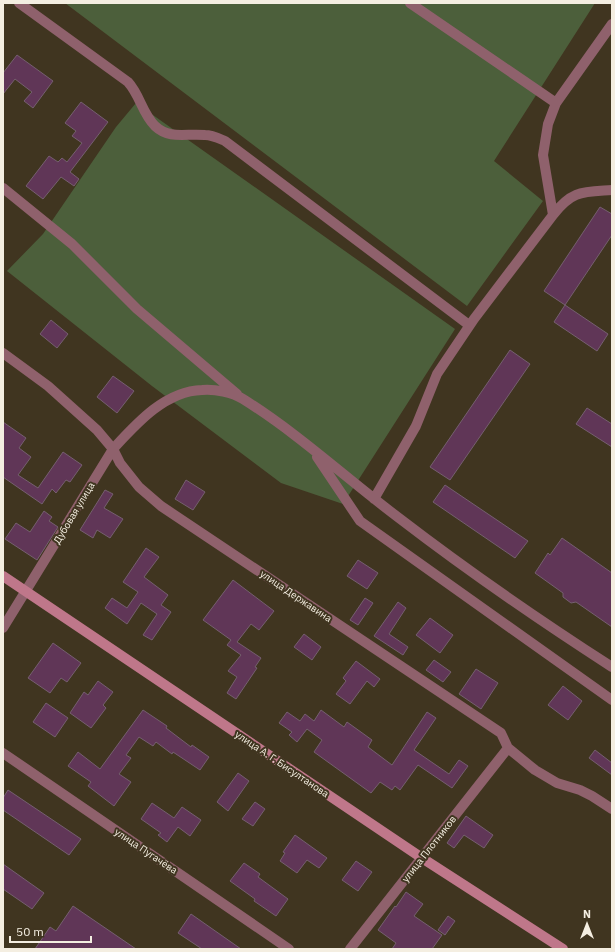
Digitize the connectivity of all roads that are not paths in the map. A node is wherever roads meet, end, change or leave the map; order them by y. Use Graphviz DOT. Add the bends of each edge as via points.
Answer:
graph roads {
  1 [pos="18,3"];
  2 [pos="410,3"];
  3 [pos="612,24"];
  4 [pos="556,103"];
  5 [pos="3,188"];
  6 [pos="612,190"];
  7 [pos="553,215"];
  8 [pos="469,325"];
  9 [pos="3,353"];
  10 [pos="242,398"];
  11 [pos="311,447"];
  12 [pos="113,449"];
  13 [pos="374,499"];
  14 [pos="3,576"];
  15 [pos="26,592"];
  16 [pos="3,628"];
  17 [pos="612,667"];
  18 [pos="612,700"];
  19 [pos="508,748"];
  20 [pos="3,753"];
  21 [pos="612,809"];
  22 [pos="422,858"];
  23 [pos="289,949"];
  24 [pos="350,949"];
  25 [pos="563,949"];
  1 -- 8 [label="street" via="128,82 149,119 164,133 215,136 225,141"];
  2 -- 4 [label="street"];
  3 -- 4 [label="street"];
  4 -- 7 [label="street" via="548,124 543,155"];
  5 -- 10 [label="street" via="72,244 137,309"];
  6 -- 7 [label="street" via="572,196 561,204"];
  7 -- 8 [label="street"];
  8 -- 13 [label="street" via="437,374 416,426"];
  9 -- 12 [label="street, улица Державина" via="48,386 97,430"];
  10 -- 11 [label="street"];
  10 -- 12 [label="street, Дубовая улица" via="202,390 180,394 156,408 132,428"];
  11 -- 13 [label="street"];
  11 -- 18 [label="street" via="360,521"];
  12 -- 15 [label="street, Дубовая улица"];
  12 -- 19 [label="street, улица Державина" via="120,463 139,487 161,506 501,733"];
  13 -- 17 [label="street" via="545,624"];
  14 -- 15 [label="street, улица А. Г. Бисултанова"];
  15 -- 16 [label="street, Дубовая улица"];
  15 -- 22 [label="street, улица А. Г. Бисултанова"];
  19 -- 21 [label="street, улица Державина" via="535,770 557,783 580,790"];
  19 -- 22 [label="street, улица Плотников"];
  20 -- 23 [label="street, улица Пугачёва"];
  22 -- 24 [label="street, улица Плотников"];
  22 -- 25 [label="street, улица А. Г. Бисултанова"];
}
